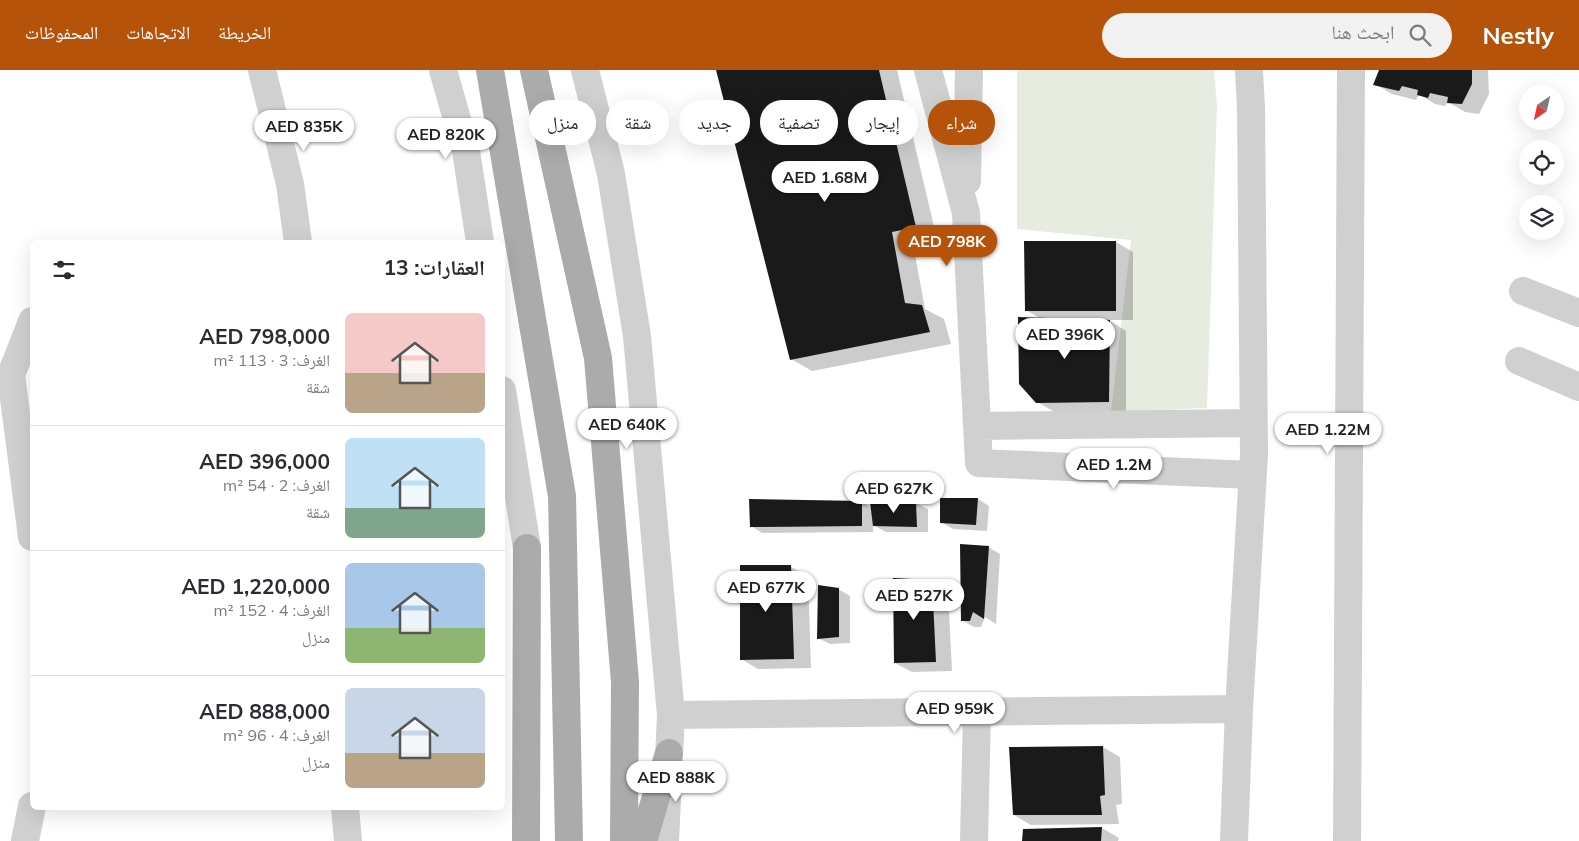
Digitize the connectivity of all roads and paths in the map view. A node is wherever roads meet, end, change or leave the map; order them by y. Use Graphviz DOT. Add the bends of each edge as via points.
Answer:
graph roads {
  1 [pos="262,70"];
  2 [pos="443,70"];
  3 [pos="490,70"];
  4 [pos="534,70"];
  5 [pos="585,70"];
  6 [pos="928,70"];
  7 [pos="969,70"];
  8 [pos="1248,70"];
  9 [pos="1351,70"];
  10 [pos="966,213"];
  11 [pos="298,240"];
  12 [pos="480,240"];
  13 [pos="1523,291"];
  14 [pos="1579,313"];
  15 [pos="30,326"];
  16 [pos="1519,361"];
  17 [pos="1579,387"];
  18 [pos="505,417"];
  19 [pos="1253,423"];
  20 [pos="977,426"];
  21 [pos="1252,475"];
  22 [pos="30,522"];
  23 [pos="518,534"];
  24 [pos="1239,709"];
  25 [pos="977,712"];
  26 [pos="671,715"];
  27 [pos="669,753"];
  28 [pos="31,810"];
  29 [pos="345,810"];
  30 [pos="25,841"];
  31 [pos="348,841"];
  32 [pos="526,841"];
  33 [pos="569,841"];
  34 [pos="624,841"];
  35 [pos="643,841"];
  36 [pos="665,841"];
  37 [pos="974,841"];
  38 [pos="1234,841"];
  39 [pos="1347,841"];
  1 -- 11 [label="street" via="290,184"];
  2 -- 12 [label="street" via="466,151"];
  3 -- 33 [label="main road" via="562,496"];
  4 -- 34 [label="main road" via="598,358 625,682"];
  5 -- 26 [label="street" via="611,174 637,336"];
  6 -- 10 [label="street"];
  7 -- 10 [label="street"];
  8 -- 19 [label="street"];
  9 -- 39 [label="street"];
  10 -- 20 [label="street"];
  13 -- 14 [label="street"];
  15 -- 22 [label="street" via="10,375"];
  16 -- 17 [label="street"];
  18 -- 23 [label="street"];
  19 -- 20 [label="street"];
  19 -- 21 [label="street"];
  20 -- 21 [label="street" via="979,463"];
  21 -- 24 [label="street"];
  23 -- 32 [label="main road"];
  24 -- 25 [label="street"];
  24 -- 38 [label="street"];
  25 -- 26 [label="street"];
  25 -- 37 [label="street"];
  26 -- 27 [label="street"];
  27 -- 35 [label="main road"];
  27 -- 36 [label="street"];
  28 -- 30 [label="street"];
  29 -- 31 [label="street"];
}
